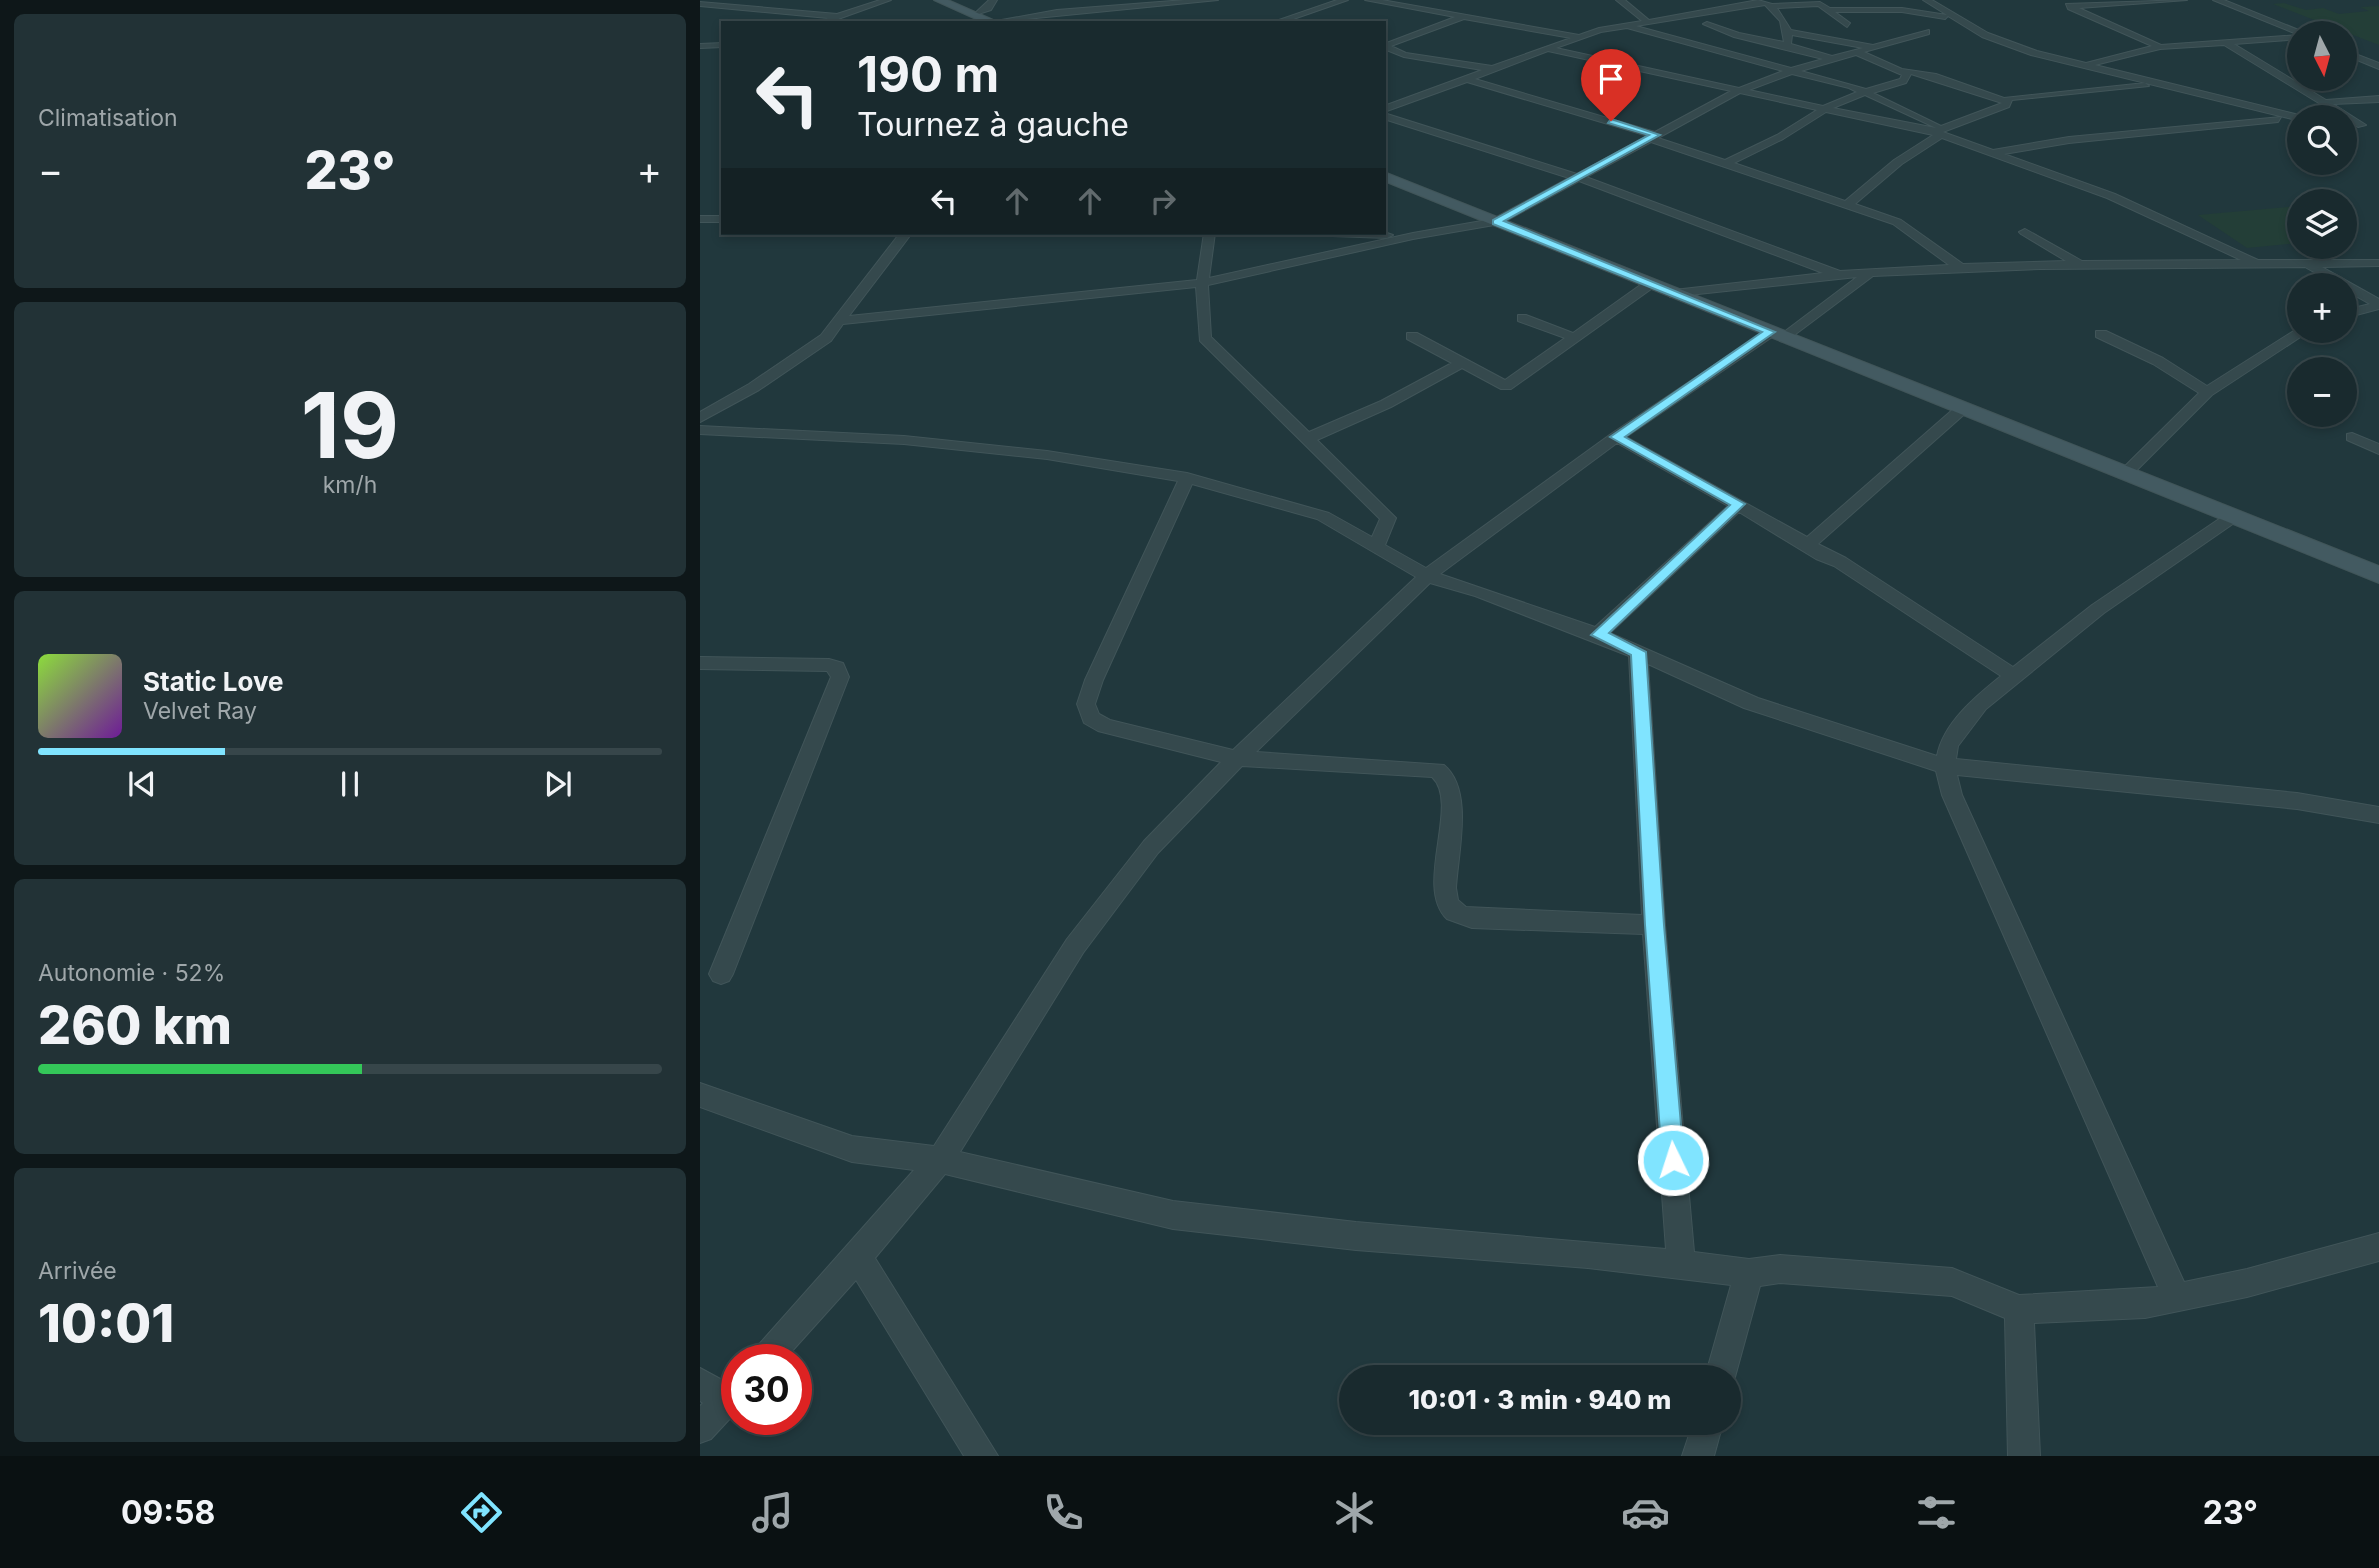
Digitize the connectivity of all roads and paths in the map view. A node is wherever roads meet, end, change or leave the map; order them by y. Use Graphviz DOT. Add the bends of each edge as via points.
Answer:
graph roads {
  1 [pos="750,0"];
  2 [pos="887,0"];
  3 [pos="939,0"];
  4 [pos="993,0"];
  5 [pos="1213,0"];
  6 [pos="1345,0"];
  7 [pos="1369,0"];
  8 [pos="1620,0"];
  9 [pos="1927,0"];
  10 [pos="2058,0"];
  11 [pos="2182,0"];
  12 [pos="2217,0"];
  13 [pos="1109,3"];
  14 [pos="1766,3"];
  15 [pos="700,4"];
  16 [pos="728,6"];
  17 [pos="2069,6"];
  18 [pos="1828,10"];
  19 [pos="708,13"];
  20 [pos="975,14"];
  21 [pos="1466,15"];
  22 [pos="835,16"];
  23 [pos="1959,19"];
  24 [pos="824,21"];
  25 [pos="989,21"];
  26 [pos="1005,21"];
  27 [pos="1281,21"];
  28 [pos="1649,23"];
  29 [pos="1707,24"];
  30 [pos="1626,25"];
  31 [pos="1847,25"];
  32 [pos="2287,29"];
  33 [pos="1899,30"];
  34 [pos="1789,32"];
  35 [pos="1926,32"];
  36 [pos="2287,36"];
  37 [pos="1580,37"];
  38 [pos="1909,37"];
  39 [pos="2223,41"];
  40 [pos="721,45"];
  41 [pos="1787,45"];
  42 [pos="700,46"];
  43 [pos="1386,46"];
  44 [pos="1386,46"];
  45 [pos="1874,47"];
  46 [pos="2160,47"];
  47 [pos="1548,49"];
  48 [pos="1857,52"];
  49 [pos="2357,57"];
  50 [pos="1833,59"];
  51 [pos="2084,65"];
  52 [pos="2379,65"];
  53 [pos="1497,70"];
  54 [pos="1794,70"];
  55 [pos="1905,70"];
  56 [pos="1467,79"];
  57 [pos="2164,85"];
  58 [pos="1738,91"];
  59 [pos="1864,91"];
  60 [pos="2379,99"];
  61 [pos="2007,102"];
  62 [pos="2328,102"];
  63 [pos="2333,105"];
  64 [pos="1386,108"];
  65 [pos="1829,109"];
  66 [pos="2287,115"];
  67 [pos="1386,117"];
  68 [pos="2287,119"];
  69 [pos="2357,120"];
  70 [pos="2357,124"];
  71 [pos="1938,131"];
  72 [pos="1654,137"];
  73 [pos="1994,152"];
  74 [pos="1726,164"];
  75 [pos="1576,177"];
  76 [pos="1386,178"];
  77 [pos="1847,205"];
  78 [pos="700,219"];
  79 [pos="721,219"];
  80 [pos="1496,222"];
  81 [pos="2025,232"];
  82 [pos="904,235"];
  83 [pos="1210,235"];
  84 [pos="1386,235"];
  85 [pos="1413,236"];
  86 [pos="2253,261"];
  87 [pos="2307,264"];
  88 [pos="2379,264"];
  89 [pos="2084,267"];
  90 [pos="1962,269"];
  91 [pos="1839,274"];
  92 [pos="1869,274"];
  93 [pos="1202,283"];
  94 [pos="1650,284"];
  95 [pos="1674,293"];
  96 [pos="2379,304"];
  97 [pos="2357,310"];
  98 [pos="1522,318"];
  99 [pos="838,321"];
  100 [pos="2101,334"];
  101 [pos="1778,335"];
  102 [pos="1412,336"];
  103 [pos="1576,338"];
  104 [pos="2287,340"];
  105 [pos="1460,364"];
  106 [pos="2207,392"];
  107 [pos="1963,408"];
  108 [pos="700,418"];
  109 [pos="700,430"];
  110 [pos="1616,437"];
  111 [pos="2352,438"];
  112 [pos="1306,439"];
  113 [pos="2379,450"];
  114 [pos="2126,473"];
  115 [pos="1186,478"];
  116 [pos="1739,504"];
  117 [pos="2234,516"];
  118 [pos="1808,544"];
  119 [pos="1376,547"];
  120 [pos="2379,575"];
  121 [pos="1427,576"];
  122 [pos="1598,635"];
  123 [pos="1638,652"];
  124 [pos="700,663"];
  125 [pos="2014,676"];
  126 [pos="1237,758"];
  127 [pos="1945,766"];
  128 [pos="2379,815"];
  129 [pos="1654,925"];
  130 [pos="721,974"];
  131 [pos="700,1095"];
  132 [pos="940,1160"];
  133 [pos="2379,1247"];
  134 [pos="858,1258"];
  135 [pos="1681,1265"];
  136 [pos="1749,1273"];
  137 [pos="2176,1296"];
  138 [pos="2019,1309"];
  139 [pos="779,1344"];
  140 [pos="1723,1365"];
  141 [pos="700,1383"];
  142 [pos="721,1390"];
  143 [pos="721,1406"];
  144 [pos="700,1428"];
  145 [pos="1704,1435"];
  146 [pos="977,1454"];
  147 [pos="1698,1456"];
  148 [pos="2024,1456"];
  1 -- 16 [label="street"];
  2 -- 22 [label="street"];
  3 -- 20 [label="main road"];
  4 -- 20 [label="street"];
  5 -- 13 [label="street"];
  6 -- 27 [label="street"];
  7 -- 21 [label="street"];
  8 -- 28 [label="street"];
  9 -- 23 [label="street"];
  10 -- 17 [label="street"];
  11 -- 17 [label="street"];
  12 -- 32 [label="street"];
  13 -- 26 [label="street"];
  14 -- 18 [label="street" via="1816,3"];
  14 -- 28 [label="street"];
  14 -- 34 [label="street"];
  15 -- 16 [label="street"];
  16 -- 19 [label="street"];
  16 -- 22 [label="street"];
  17 -- 46 [label="street"];
  18 -- 23 [label="street" via="1902,10"];
  18 -- 31 [label="street"];
  20 -- 25 [label="main road"];
  21 -- 37 [label="street"];
  21 -- 43 [label="street"];
  22 -- 24 [label="street"];
  23 -- 51 [label="street" via="2013,46"];
  28 -- 30 [label="street"];
  29 -- 41 [label="street"];
  30 -- 37 [label="street"];
  30 -- 54 [label="street"];
  33 -- 38 [label="street"];
  34 -- 41 [label="street"];
  34 -- 45 [label="street"];
  35 -- 38 [label="street"];
  36 -- 39 [label="street"];
  37 -- 47 [label="street"];
  38 -- 45 [label="street"];
  39 -- 46 [label="street"];
  39 -- 62 [label="street"];
  40 -- 42 [label="street"];
  41 -- 50 [label="street"];
  44 -- 53 [label="street" via="1404,55"];
  45 -- 48 [label="street"];
  46 -- 51 [label="street"];
  47 -- 53 [label="street"];
  47 -- 58 [label="street"];
  48 -- 50 [label="street"];
  48 -- 55 [label="street"];
  49 -- 52 [label="street"];
  50 -- 54 [label="street"];
  51 -- 57 [label="street"];
  53 -- 56 [label="street"];
  54 -- 58 [label="street"];
  54 -- 59 [label="street"];
  55 -- 59 [label="street" via="1903,81"];
  55 -- 61 [label="street"];
  56 -- 64 [label="street"];
  56 -- 72 [label="street"];
  57 -- 61 [label="street" via="2017,96"];
  57 -- 66 [label="street"];
  58 -- 65 [label="street"];
  58 -- 72 [label="street"];
  59 -- 65 [label="street"];
  59 -- 71 [label="street"];
  60 -- 62 [label="street"];
  61 -- 71 [label="street"];
  62 -- 63 [label="street"];
  65 -- 71 [label="street"];
  65 -- 74 [label="street"];
  67 -- 75 [label="street"];
  68 -- 73 [label="street" via="2069,140"];
  69 -- 70 [label="street" via="2366,125"];
  71 -- 73 [label="street"];
  71 -- 77 [label="street"];
  72 -- 74 [label="street"];
  72 -- 75 [label="street"];
  73 -- 86 [label="street" via="2112,196"];
  74 -- 77 [label="street"];
  75 -- 80 [label="street"];
  75 -- 91 [label="street"];
  76 -- 80 [label="main road"];
  77 -- 90 [label="street" via="1897,222"];
  78 -- 79 [label="street"];
  80 -- 85 [label="street"];
  80 -- 94 [label="main road"];
  81 -- 89 [label="street"];
  82 -- 99 [label="street"];
  83 -- 93 [label="street"];
  84 -- 85 [label="street"];
  85 -- 93 [label="street"];
  86 -- 87 [label="street"];
  86 -- 89 [label="street"];
  87 -- 88 [label="street"];
  87 -- 96 [label="street"];
  89 -- 90 [label="street"];
  90 -- 92 [label="street"];
  91 -- 92 [label="street"];
  91 -- 95 [label="street"];
  92 -- 101 [label="street"];
  93 -- 99 [label="street"];
  93 -- 112 [label="street" via="1205,338"];
  94 -- 95 [label="main road"];
  94 -- 103 [label="street"];
  95 -- 101 [label="main road"];
  96 -- 97 [label="street"];
  98 -- 103 [label="street"];
  99 -- 108 [label="street" via="826,338"];
  100 -- 106 [label="street" via="2158,361"];
  101 -- 107 [label="main road"];
  101 -- 110 [label="street"];
  102 -- 105 [label="street"];
  103 -- 105 [label="street" via="1506,386"];
  104 -- 106 [label="street"];
  105 -- 112 [label="street" via="1386,404"];
  106 -- 114 [label="street"];
  107 -- 114 [label="main road"];
  107 -- 118 [label="street"];
  109 -- 115 [label="street" via="904,440 1047,455"];
  110 -- 116 [label="street"];
  110 -- 121 [label="street"];
  111 -- 113 [label="street"];
  112 -- 119 [label="street" via="1388,518"];
  114 -- 117 [label="main road"];
  115 -- 119 [label="street" via="1323,516"];
  115 -- 126 [label="street" via="1094,680 1087,712 1105,726"];
  116 -- 118 [label="street"];
  116 -- 122 [label="street"];
  117 -- 120 [label="main road"];
  117 -- 125 [label="street" via="2098,609"];
  118 -- 125 [label="street"];
  119 -- 121 [label="street"];
  121 -- 122 [label="street"];
  121 -- 126 [label="street"];
  122 -- 123 [label="street"];
  123 -- 127 [label="street" via="1784,715"];
  123 -- 129 [label="street"];
  124 -- 130 [label="street" via="829,665 837,668 840,677"];
  125 -- 127 [label="street" via="1960,726 1949,744"];
  126 -- 129 [label="street" via="1437,771 1446,778 1452,794 1446,901 1461,916"];
  126 -- 132 [label="street" via="1151,847 1075,946"];
  127 -- 128 [label="street" via="2297,801"];
  127 -- 137 [label="street" via="1962,819"];
  129 -- 135 [label="street"];
  131 -- 132 [label="street" via="852,1149"];
  132 -- 134 [label="street"];
  132 -- 135 [label="street" via="1173,1215"];
  133 -- 137 [label="street" via="2247,1283"];
  134 -- 139 [label="street"];
  134 -- 146 [label="street"];
  135 -- 136 [label="street"];
  136 -- 138 [label="street" via="1780,1269 1952,1282"];
  136 -- 140 [label="street"];
  137 -- 138 [label="street" via="2145,1304"];
  138 -- 148 [label="street"];
  141 -- 142 [label="street"];
  143 -- 144 [label="street"];
  145 -- 147 [label="street"];
}
